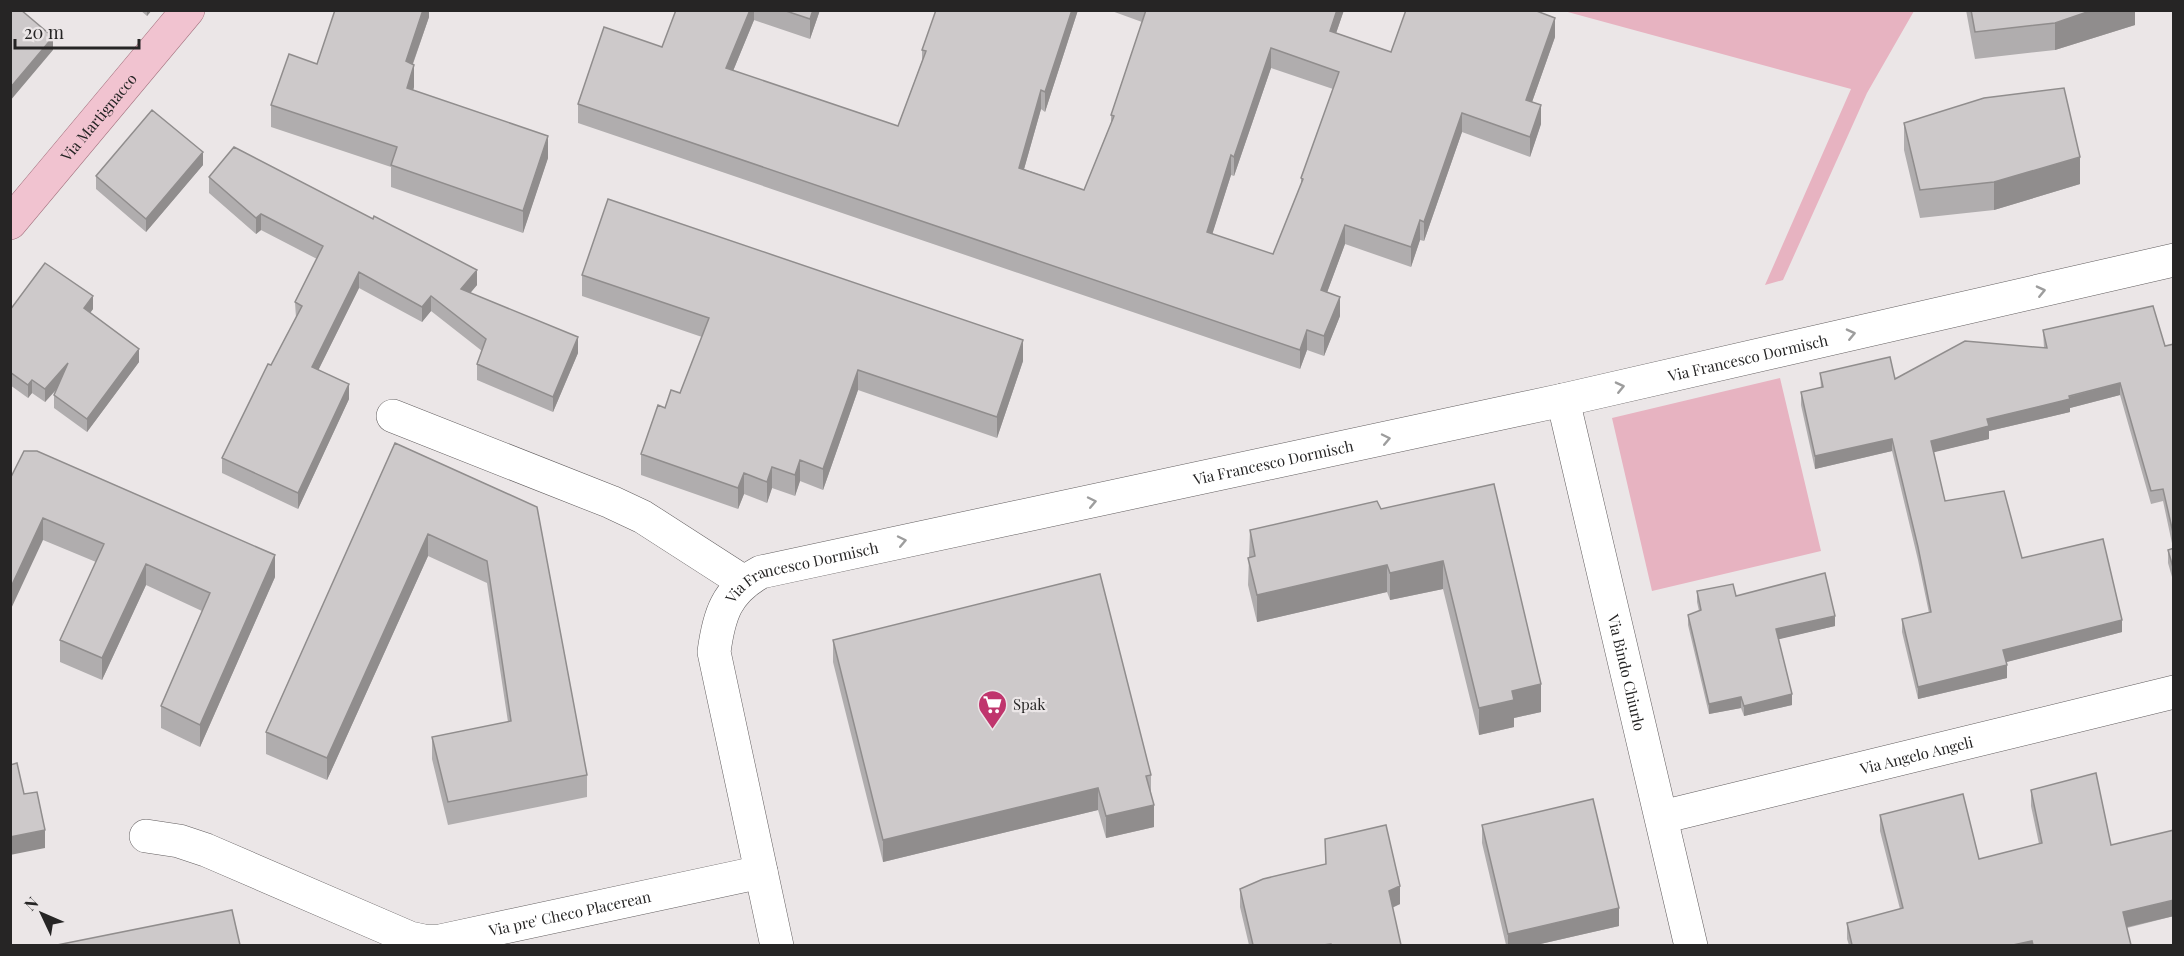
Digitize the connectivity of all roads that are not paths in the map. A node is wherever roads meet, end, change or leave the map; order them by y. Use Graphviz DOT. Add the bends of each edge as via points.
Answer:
graph roads {
  1 [pos="188,10"];
  2 [pos="10,223"];
  3 [pos="2174,260"];
  4 [pos="1563,400"];
  5 [pos="393,416"];
  6 [pos="744,582"];
  7 [pos="2174,692"];
  8 [pos="1662,817"];
  9 [pos="146,836"];
  10 [pos="761,872"];
  11 [pos="777,945"];
  12 [pos="1690,945"];
  1 -- 2 [label="main road, Via Martignacco"];
  4 -- 3 [label="street, Via Francesco Dormisch, one-way"];
  6 -- 4 [label="street, Via Francesco Dormisch, one-way" via="778,567"];
  4 -- 8 [label="street, Via Bindo Chiurlo"];
  5 -- 6 [label="street" via="643,517"];
  6 -- 10 [label="street, Via Francesco Dormisch" via="725,607 714,652"];
  7 -- 8 [label="street, Via Angelo Angeli"];
  8 -- 12 [label="street, Via Bindo Chiurlo"];
  9 -- 10 [label="street, Via pre' Checo Placerean" via="206,850 424,941 440,941"];
  10 -- 11 [label="street, Via Francesco Dormisch"];
}
